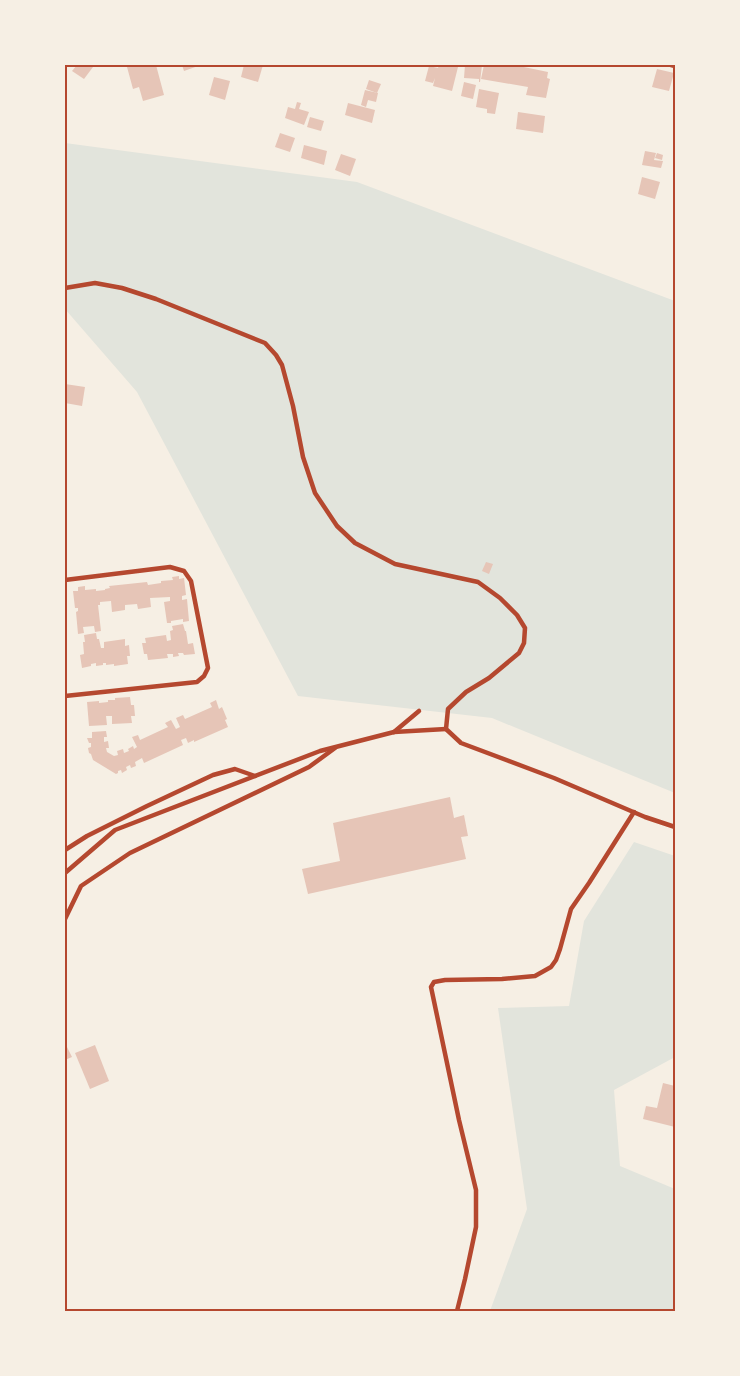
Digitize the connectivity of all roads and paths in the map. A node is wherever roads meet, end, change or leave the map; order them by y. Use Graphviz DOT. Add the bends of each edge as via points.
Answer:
graph roads {
  1 [pos="671,65"];
  2 [pos="675,66"];
  3 [pos="65,288"];
  4 [pos="65,580"];
  5 [pos="65,696"];
  6 [pos="419,711"];
  7 [pos="446,729"];
  8 [pos="394,732"];
  9 [pos="339,746"];
  10 [pos="255,776"];
  11 [pos="634,812"];
  12 [pos="675,827"];
  13 [pos="65,850"];
  14 [pos="65,872"];
  15 [pos="65,919"];
  16 [pos="457,1311"];
  1 -- 2 [label="street"];
  3 -- 7 [label="street" via="95,283 122,288 265,343 282,364 303,457 315,493 337,526 355,543 395,564 478,582 517,615 525,628 524,643 519,653 448,709"];
  4 -- 5 [label="street" via="170,567 184,571 191,581 208,668 197,682"];
  6 -- 8 [label="street"];
  7 -- 8 [label="street"];
  7 -- 11 [label="street" via="461,743"];
  8 -- 9 [label="street"];
  9 -- 10 [label="street"];
  9 -- 15 [label="street" via="309,767 130,854 81,886"];
  10 -- 13 [label="street" via="235,769 213,775 146,806"];
  10 -- 14 [label="street" via="115,830"];
  11 -- 12 [label="street"];
  11 -- 16 [label="street" via="571,909 560,949 550,967 535,976 445,980 434,982 431,988 476,1190 476,1226"];
}
